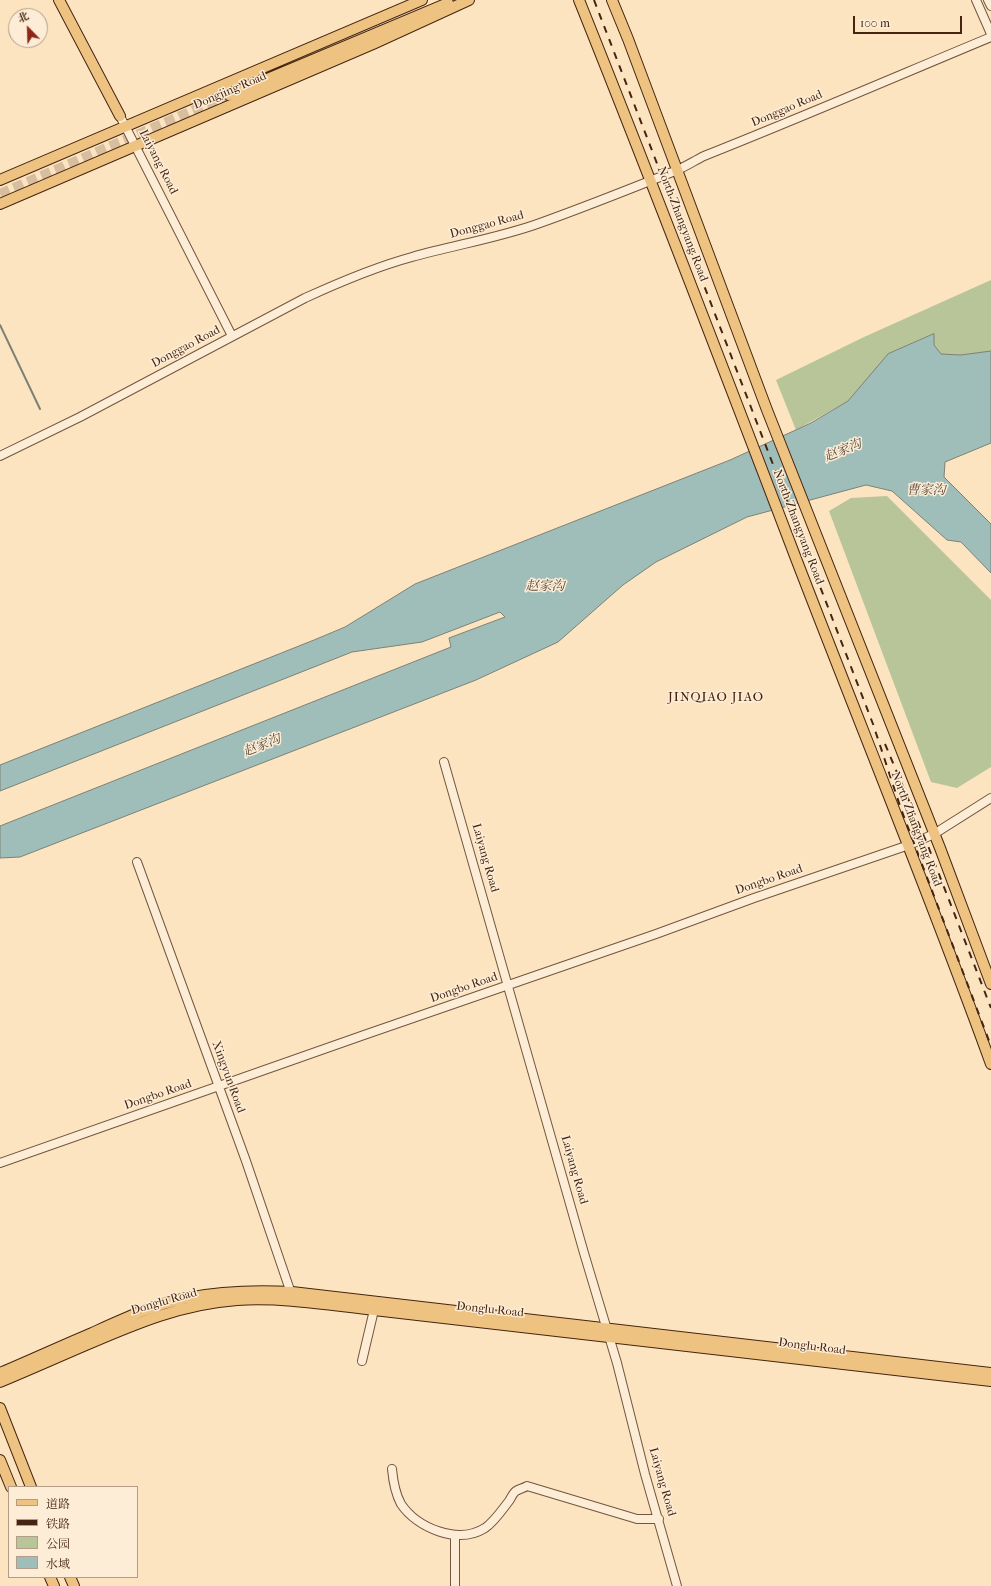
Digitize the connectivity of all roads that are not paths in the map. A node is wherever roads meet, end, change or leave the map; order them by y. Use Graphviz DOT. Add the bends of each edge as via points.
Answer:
graph roads {
  1 [pos="59,0"];
  2 [pos="422,0"];
  3 [pos="455,0"];
  4 [pos="469,0"];
  5 [pos="579,0"];
  6 [pos="612,0"];
  7 [pos="976,0"];
  8 [pos="988,0"];
  9 [pos="991,6"];
  10 [pos="991,34"];
  11 [pos="991,37"];
  12 [pos="229,95"];
  13 [pos="120,116"];
  14 [pos="125,126"];
  15 [pos="110,133"];
  16 [pos="135,146"];
  17 [pos="676,170"];
  18 [pos="0,180"];
  19 [pos="651,180"];
  20 [pos="0,184"];
  21 [pos="0,204"];
  22 [pos="232,336"];
  23 [pos="0,456"];
  24 [pos="444,762"];
  25 [pos="991,798"];
  26 [pos="934,834"];
  27 [pos="909,845"];
  28 [pos="136,862"];
  29 [pos="991,984"];
  30 [pos="508,985"];
  31 [pos="991,1064"];
  32 [pos="219,1087"];
  33 [pos="0,1163"];
  34 [pos="292,1296"];
  35 [pos="374,1310"];
  36 [pos="608,1332"];
  37 [pos="362,1361"];
  38 [pos="0,1373"];
  39 [pos="991,1373"];
  40 [pos="991,1381"];
  41 [pos="0,1382"];
  42 [pos="0,1408"];
  43 [pos="0,1460"];
  44 [pos="392,1469"];
  45 [pos="11,1486"];
  46 [pos="31,1486"];
  47 [pos="659,1519"];
  48 [pos="455,1535"];
  49 [pos="455,1586"];
  50 [pos="677,1586"];
  1 -- 13 [label="main road, Laiyang Road"];
  2 -- 14 [label="main road, Dongjing Road"];
  3 -- 12 [label="main road"];
  4 -- 16 [label="main road, Dongjing Road"];
  5 -- 19 [label="main road, North Zhangyang Road"];
  6 -- 17 [label="main road, North Zhangyang Road"];
  7 -- 10 [label="street"];
  8 -- 9 [label="street"];
  11 -- 17 [label="street, Donggao Road"];
  13 -- 14 [label="street, Laiyang Road"];
  14 -- 15 [label="main road, Dongjing Road"];
  14 -- 16 [label="street, Laiyang Road"];
  15 -- 18 [label="main road, Dongjing Road"];
  15 -- 20 [label="main road"];
  16 -- 21 [label="main road, Dongjing Road"];
  16 -- 22 [label="street, Laiyang Road"];
  17 -- 19 [label="street, Donggao Road"];
  17 -- 26 [label="main road, North Zhangyang Road" via="822,553"];
  19 -- 22 [label="street, Donggao Road" via="505,234 410,257 370,270 305,298"];
  19 -- 27 [label="main road, North Zhangyang Road"];
  22 -- 23 [label="street, Donggao Road" via="80,417"];
  24 -- 30 [label="street, Laiyang Road"];
  25 -- 26 [label="street, Dongbo Road"];
  26 -- 27 [label="street, Dongbo Road"];
  26 -- 29 [label="main road, North Zhangyang Road"];
  27 -- 30 [label="street, Dongbo Road"];
  27 -- 31 [label="main road, North Zhangyang Road"];
  28 -- 32 [label="street, Xingyun Road"];
  30 -- 32 [label="street, Dongbo Road"];
  30 -- 36 [label="street, Laiyang Road"];
  32 -- 33 [label="street, Dongbo Road"];
  32 -- 34 [label="street, Xingyun Road"];
  34 -- 35 [label="main road, Donglu Road"];
  34 -- 36 [label="main road, Donglu Road"];
  34 -- 38 [label="main road, Donglu Road" via="258,1290 195,1296 166,1303 125,1318"];
  34 -- 41 [label="main road, Donglu Road" via="230,1300 168,1312"];
  35 -- 36 [label="main road, Donglu Road"];
  35 -- 37 [label="street"];
  36 -- 39 [label="main road, Donglu Road"];
  36 -- 40 [label="main road, Donglu Road"];
  36 -- 47 [label="street, Laiyang Road"];
  42 -- 46 [label="main road"];
  43 -- 45 [label="main road"];
  44 -- 48 [label="street" via="394,1488 401,1504 415,1519 433,1530"];
  47 -- 48 [label="street" via="637,1518 527,1486 516,1491 485,1528 470,1534"];
  47 -- 50 [label="street, Laiyang Road"];
  48 -- 49 [label="street"];
}
